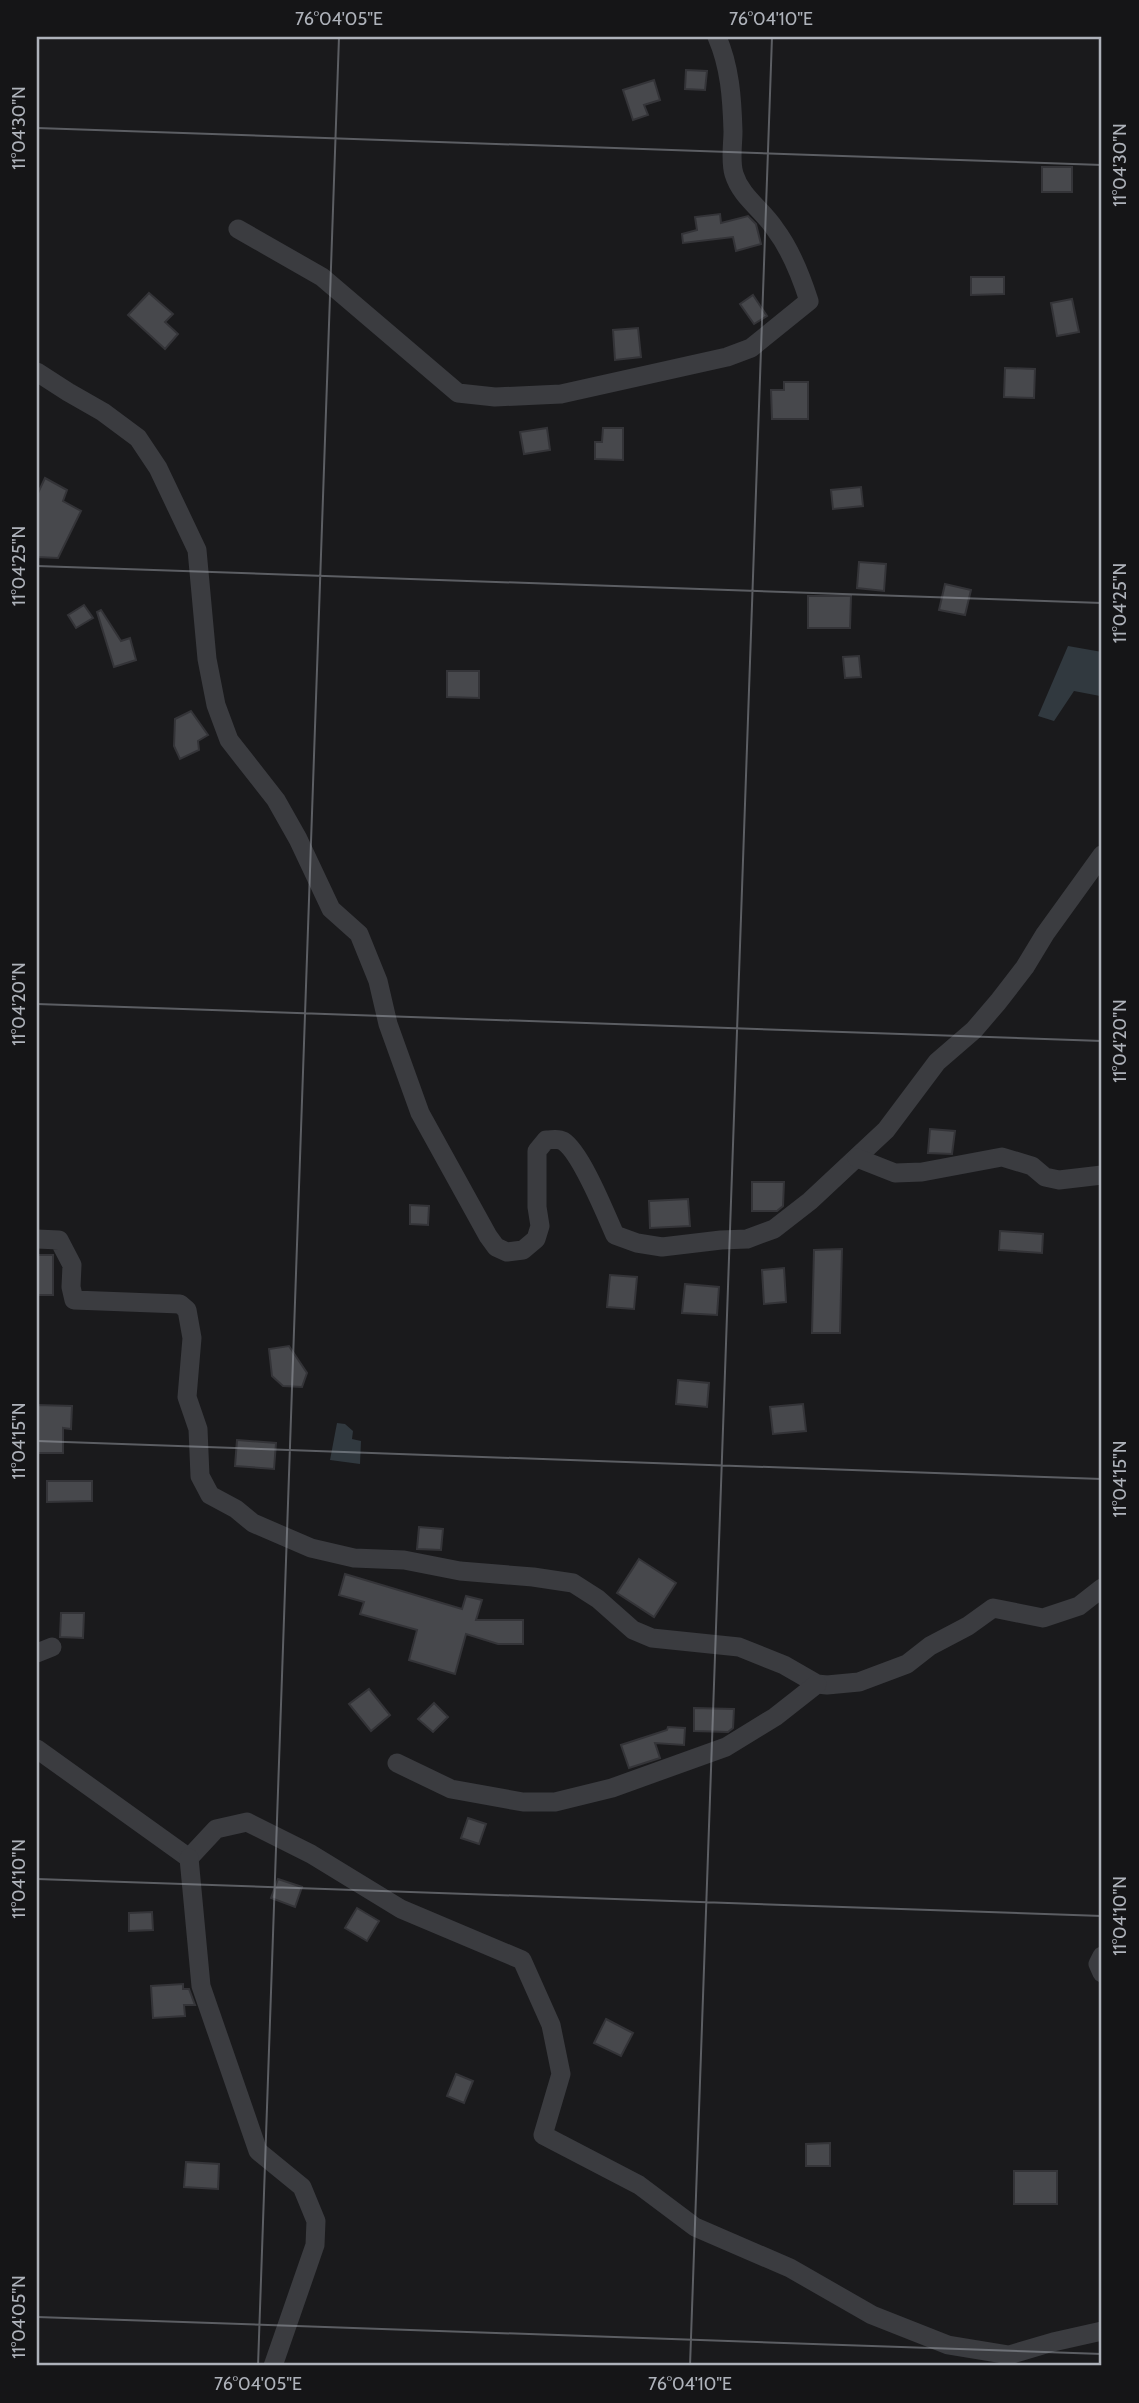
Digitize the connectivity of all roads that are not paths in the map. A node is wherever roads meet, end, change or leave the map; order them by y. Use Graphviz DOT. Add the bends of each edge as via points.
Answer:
graph roads {
  1 [pos="717,37"];
  2 [pos="238,229"];
  3 [pos="37,372"];
  4 [pos="1102,855"];
  5 [pos="857,1158"];
  6 [pos="1102,1175"];
  7 [pos="37,1238"];
  8 [pos="1102,1588"];
  9 [pos="817,1684"];
  10 [pos="37,1749"];
  11 [pos="397,1763"];
  12 [pos="189,1858"];
  13 [pos="1102,1956"];
  14 [pos="1102,1973"];
  15 [pos="1102,2331"];
  16 [pos="1006,2360"];
  17 [pos="273,2366"];
  1 -- 2 [label="street" via="732,94 733,171 741,192 776,230 810,301 751,348 727,358 561,394 495,397 458,393 322,276"];
  3 -- 5 [label="street" via="138,438 158,468 197,550 207,659 229,740 276,800 331,909 359,934 420,1112 496,1247 507,1252 523,1250 536,1239 540,1226 537,1151 546,1140 565,1142 586,1171 615,1235 662,1247 747,1239 774,1228"];
  4 -- 5 [label="street" via="998,1003 937,1062 886,1130"];
  5 -- 6 [label="street" via="895,1173 1002,1157 1059,1180"];
  7 -- 9 [label="street" via="59,1240 72,1265 74,1300 180,1304 187,1310 192,1338 187,1397 198,1429 201,1476 210,1494 253,1523 311,1548 354,1558 404,1560 573,1583 598,1598 633,1630 652,1638 739,1647"];
  8 -- 9 [label="street" via="1079,1606 1043,1618 993,1608 907,1664 859,1682"];
  9 -- 11 [label="street" via="726,1747 612,1788 555,1802 523,1802 452,1788"];
  10 -- 12 [label="street"];
  12 -- 16 [label="street" via="216,1829 247,1822 311,1854 401,1909 522,1960 551,2025 561,2074 543,2135 639,2185 695,2227 790,2267 872,2315 948,2345"];
  12 -- 17 [label="street" via="201,1986 258,2151 302,2187 316,2221 315,2245"];
  13 -- 14 [label="street" via="1098,1964"];
  15 -- 16 [label="street" via="1053,2342"];
}
